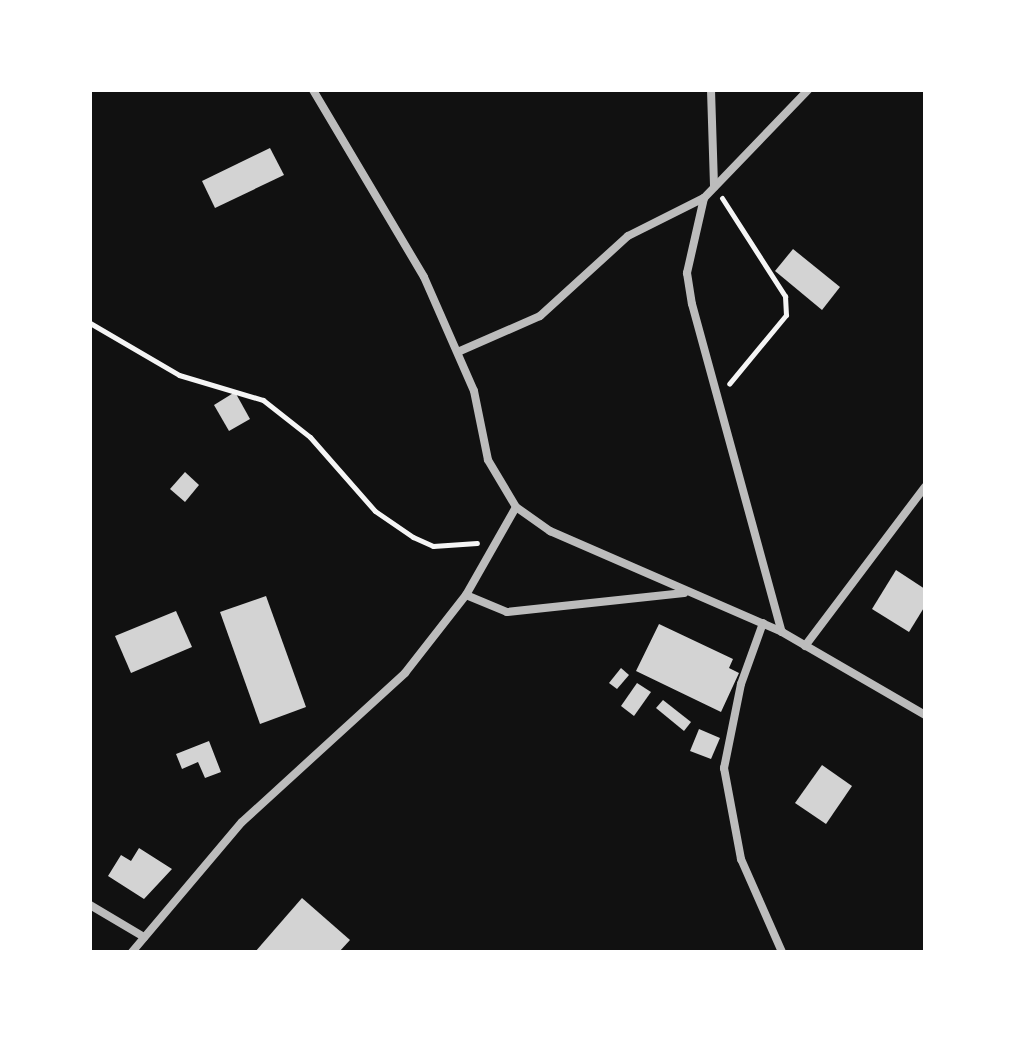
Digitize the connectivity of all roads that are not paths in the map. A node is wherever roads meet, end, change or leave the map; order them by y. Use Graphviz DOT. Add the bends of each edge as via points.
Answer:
graph roads {
  1 [pos="313,90"];
  2 [pos="711,90"];
  3 [pos="808,90"];
  4 [pos="714,187"];
  5 [pos="704,198"];
  6 [pos="460,351"];
  7 [pos="925,487"];
  8 [pos="516,507"];
  9 [pos="688,593"];
  10 [pos="466,595"];
  11 [pos="763,623"];
  12 [pos="782,632"];
  13 [pos="805,646"];
  14 [pos="925,715"];
  15 [pos="90,905"];
  16 [pos="144,937"];
  17 [pos="132,952"];
  18 [pos="782,952"];
  1 -- 6 [label="street"];
  2 -- 4 [label="street"];
  3 -- 4 [label="street"];
  4 -- 5 [label="street"];
  5 -- 6 [label="street" via="628,236 540,316"];
  5 -- 12 [label="street" via="687,273"];
  6 -- 8 [label="street" via="488,460"];
  7 -- 13 [label="street"];
  8 -- 9 [label="street" via="550,531"];
  8 -- 10 [label="street"];
  9 -- 10 [label="street" via="507,612"];
  9 -- 11 [label="street"];
  10 -- 16 [label="street" via="398,681 242,822"];
  11 -- 12 [label="street"];
  11 -- 18 [label="street" via="741,684 724,768 741,859"];
  12 -- 13 [label="street"];
  13 -- 14 [label="street"];
  15 -- 16 [label="street"];
  16 -- 17 [label="street"];
}
